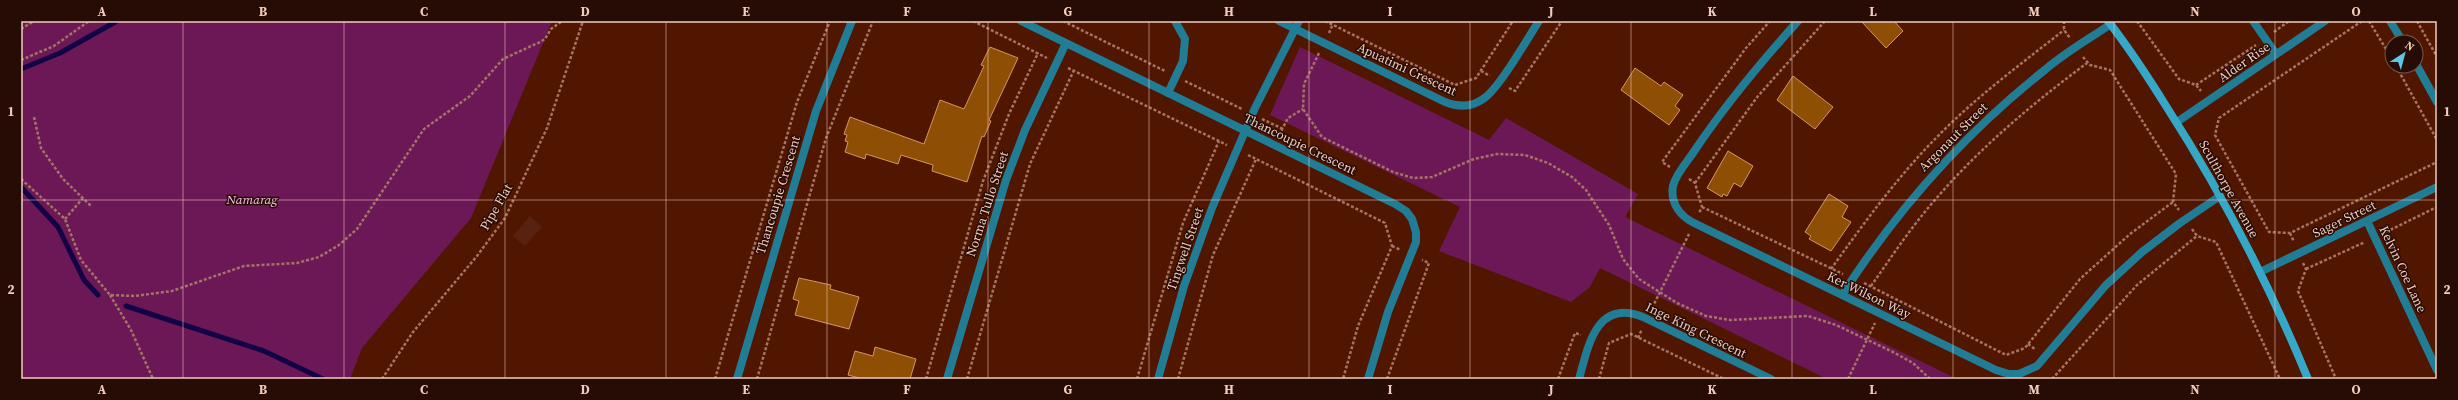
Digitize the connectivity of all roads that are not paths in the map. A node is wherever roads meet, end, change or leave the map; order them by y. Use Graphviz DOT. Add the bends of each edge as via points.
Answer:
graph roads {
  1 [pos="852,21"];
  2 [pos="1021,21"];
  3 [pos="1175,21"];
  4 [pos="1279,21"];
  5 [pos="1300,21"];
  6 [pos="1539,21"];
  7 [pos="1798,21"];
  8 [pos="2253,21"];
  9 [pos="2325,21"];
  10 [pos="2390,21"];
  11 [pos="2110,22"];
  12 [pos="1295,29"];
  13 [pos="2398,34"];
  14 [pos="1066,43"];
  15 [pos="2276,54"];
  16 [pos="2422,74"];
  17 [pos="1168,93"];
  18 [pos="2437,102"];
  19 [pos="2177,122"];
  20 [pos="1246,131"];
  21 [pos="2437,187"];
  22 [pos="2220,196"];
  23 [pos="2367,221"];
  24 [pos="2260,272"];
  25 [pos="1842,295"];
  26 [pos="2437,370"];
  27 [pos="736,379"];
  28 [pos="947,379"];
  29 [pos="1158,379"];
  30 [pos="1368,379"];
  31 [pos="1579,379"];
  32 [pos="1770,379"];
  33 [pos="2308,379"];
  1 -- 27 [label="street, Thancoupie Crescent" via="813,118"];
  2 -- 14 [label="street, Thancoupie Crescent"];
  3 -- 17 [label="street" via="1185,39 1183,61"];
  4 -- 12 [label="street, Apuatimi Crescent"];
  5 -- 12 [label="street, Tingwell Street"];
  6 -- 12 [label="street, Apuatimi Crescent" via="1491,93 1480,101 1468,105 1445,102"];
  7 -- 25 [label="street, Ker Wilson Way" via="1758,65 1679,173 1673,187 1674,202 1681,214 1694,223"];
  8 -- 15 [label="street"];
  9 -- 15 [label="street, Alder Rise"];
  10 -- 13 [label="street"];
  11 -- 19 [label="street, Sculthorpe Avenue"];
  11 -- 25 [label="street, Argonaut Street" via="2047,68 1988,117 1934,172 1885,231"];
  12 -- 20 [label="street, Tingwell Street"];
  14 -- 17 [label="street, Thancoupie Crescent"];
  14 -- 28 [label="street, Norma Tullo Street" via="1025,130 1006,180"];
  15 -- 19 [label="street, Alder Rise"];
  16 -- 18 [label="street"];
  17 -- 20 [label="street, Thancoupie Crescent"];
  19 -- 22 [label="street, Sculthorpe Avenue"];
  20 -- 29 [label="street, Tingwell Street" via="1197,246"];
  20 -- 30 [label="street, Thancoupie Crescent" via="1401,207 1416,229 1412,255 1388,312"];
  21 -- 23 [label="street, Sager Street"];
  22 -- 24 [label="street, Sculthorpe Avenue"];
  22 -- 25 [label="street, Ker Wilson Way" via="2142,252 2088,305 2042,361 2025,372 2009,374 1996,370"];
  23 -- 24 [label="street, Sager Street"];
  23 -- 26 [label="street, Kelvin Coe Lane"];
  24 -- 33 [label="street, Sculthorpe Avenue"];
  31 -- 32 [label="street, Inge King Crescent" via="1591,338 1602,322 1611,316 1624,313 1648,319"];
}
